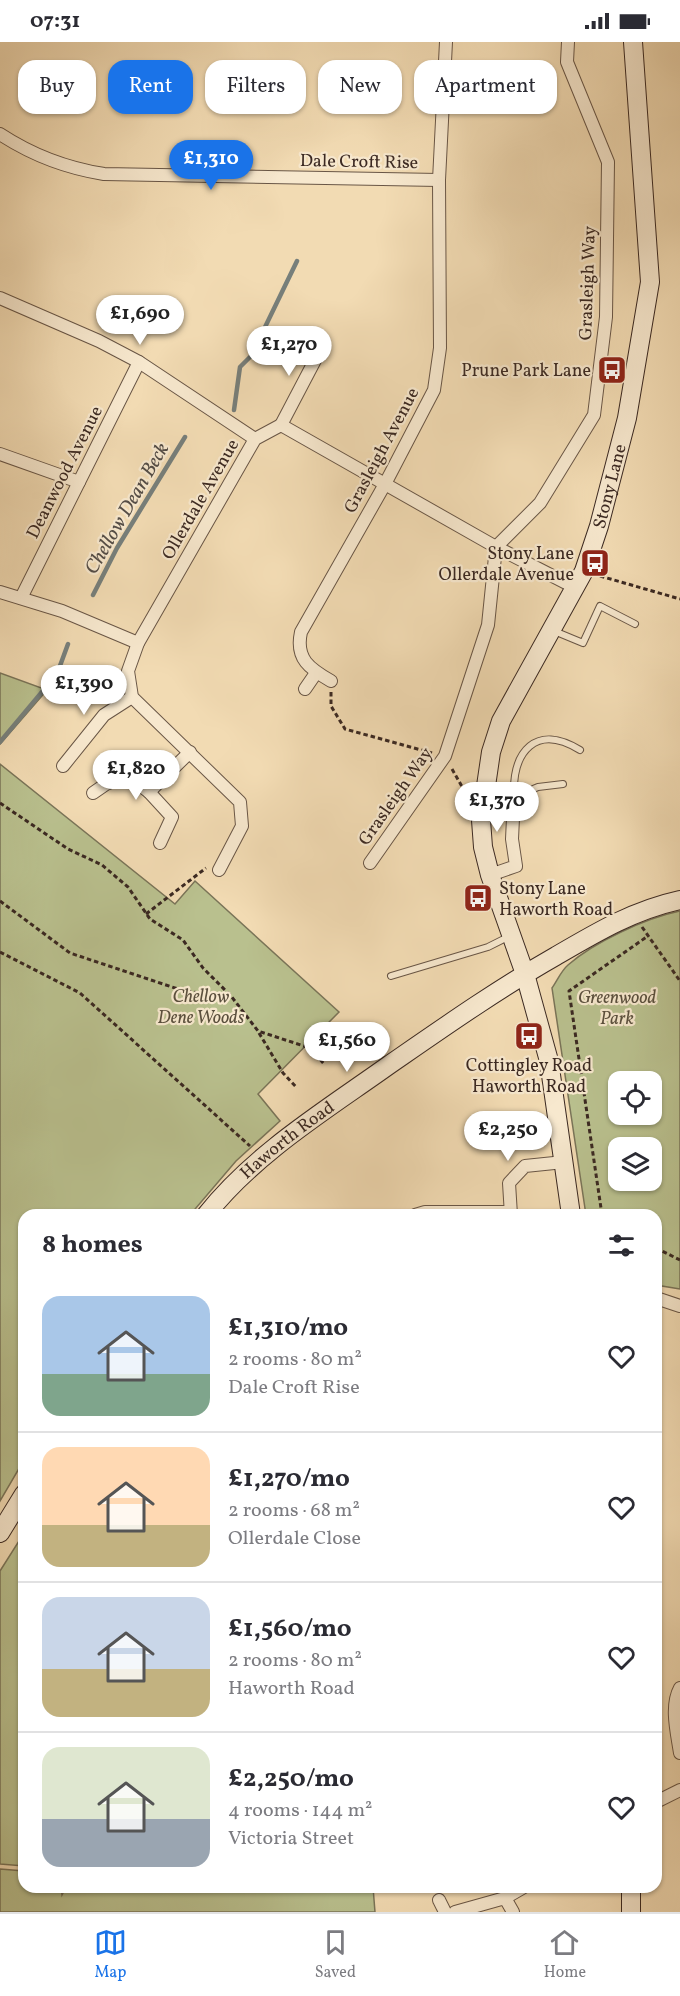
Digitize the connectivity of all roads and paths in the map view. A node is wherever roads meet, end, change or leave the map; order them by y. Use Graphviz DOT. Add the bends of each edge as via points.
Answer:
graph roads {
  1 [pos="446,42"];
  2 [pos="568,42"];
  3 [pos="633,42"];
  4 [pos="0,134"];
  5 [pos="439,180"];
  6 [pos="0,298"];
  7 [pos="324,343"];
  8 [pos="139,362"];
  9 [pos="281,425"];
  10 [pos="255,439"];
  11 [pos="0,454"];
  12 [pos="79,482"];
  13 [pos="385,484"];
  14 [pos="496,547"];
  15 [pos="579,579"];
  16 [pos="0,591"];
  17 [pos="21,598"];
  18 [pos="680,599"];
  19 [pos="635,624"];
  20 [pos="550,629"];
  21 [pos="138,644"];
  22 [pos="316,673"];
  23 [pos="330,681"];
  24 [pos="305,689"];
  25 [pos="132,697"];
  26 [pos="580,750"];
  27 [pos="190,752"];
  28 [pos="446,756"];
  29 [pos="63,766"];
  30 [pos="563,784"];
  31 [pos="149,792"];
  32 [pos="93,793"];
  33 [pos="514,797"];
  34 [pos="0,802"];
  35 [pos="481,820"];
  36 [pos="160,843"];
  37 [pos="370,863"];
  38 [pos="219,870"];
  39 [pos="490,875"];
  40 [pos="680,900"];
  41 [pos="0,901"];
  42 [pos="633,913"];
  43 [pos="147,914"];
  44 [pos="510,936"];
  45 [pos="648,936"];
  46 [pos="0,952"];
  47 [pos="525,974"];
  48 [pos="391,976"];
  49 [pos="680,981"];
  50 [pos="231,996"];
  51 [pos="258,1031"];
  52 [pos="325,1065"];
  53 [pos="297,1088"];
  54 [pos="264,1158"];
  55 [pos="564,1162"];
  56 [pos="211,1209"];
  57 [pos="511,1209"];
  58 [pos="570,1209"];
  59 [pos="601,1209"];
  60 [pos="662,1251"];
  61 [pos="680,1260"];
  62 [pos="662,1300"];
  63 [pos="680,1306"];
  64 [pos="18,1504"];
  65 [pos="0,1533"];
  66 [pos="680,1688"];
  67 [pos="680,1753"];
  68 [pos="680,1790"];
  69 [pos="662,1799"];
  70 [pos="514,1893"];
  71 [pos="631,1893"];
  72 [pos="505,1898"];
  73 [pos="439,1900"];
  74 [pos="445,1912"];
  75 [pos="455,1912"];
  76 [pos="513,1912"];
  77 [pos="631,1912"];
  1 -- 5 [label="street, Grasleigh Avenue"];
  2 -- 14 [label="street, Grasleigh Way" via="567,62 608,162 606,317 594,415 540,503"];
  3 -- 15 [label="street, Stony Lane" via="650,282 627,418 599,526"];
  4 -- 5 [label="street, Dale Croft Rise" via="54,162 104,174"];
  5 -- 13 [label="street, Grasleigh Avenue" via="440,348 434,390"];
  6 -- 8 [label="street" via="99,340"];
  7 -- 9 [label="street"];
  8 -- 10 [label="street"];
  8 -- 12 [label="street, Deanwood Avenue"];
  9 -- 10 [label="street, Ollerdale Avenue"];
  9 -- 13 [label="street"];
  10 -- 21 [label="street, Ollerdale Avenue"];
  11 -- 12 [label="street"];
  12 -- 17 [label="street, Deanwood Avenue"];
  13 -- 14 [label="street"];
  13 -- 22 [label="street, Grasleigh Avenue" via="301,632 299,654"];
  14 -- 15 [label="street"];
  14 -- 28 [label="street, Grasleigh Way" via="489,625"];
  15 -- 18 [label="path"];
  15 -- 20 [label="street, Stony Lane"];
  16 -- 17 [label="street"];
  17 -- 21 [label="street"];
  19 -- 20 [label="lane" via="600,606 583,643"];
  20 -- 35 [label="street, Stony Lane" via="501,721 490,752"];
  21 -- 25 [label="street, Ollerdale Avenue" via="128,671"];
  22 -- 23 [label="street, Grasleigh Avenue"];
  22 -- 24 [label="street"];
  23 -- 28 [label="path" via="331,706 345,729"];
  25 -- 27 [label="street"];
  25 -- 29 [label="street" via="104,715"];
  26 -- 33 [label="lane" via="555,738 532,744 517,766"];
  27 -- 31 [label="street"];
  27 -- 38 [label="street" via="240,802 242,826"];
  28 -- 35 [label="path"];
  28 -- 37 [label="street, Grasleigh Way"];
  30 -- 33 [label="lane" via="538,787"];
  31 -- 32 [label="street" via="128,776"];
  31 -- 36 [label="street" via="172,817"];
  33 -- 39 [label="street" via="512,839 516,866"];
  34 -- 43 [label="path" via="68,849 102,864 128,886"];
  35 -- 39 [label="street, Stony Lane"];
  38 -- 43 [label="path" via="203,867"];
  39 -- 44 [label="street, Stony Lane"];
  40 -- 42 [label="street, Haworth Road"];
  41 -- 50 [label="path" via="70,953 184,991"];
  42 -- 45 [label="path"];
  42 -- 47 [label="street, Haworth Road"];
  43 -- 50 [label="path" via="183,940 203,968"];
  44 -- 47 [label="street, Stony Lane"];
  44 -- 48 [label="lane" via="488,947"];
  45 -- 49 [label="path"];
  45 -- 59 [label="path" via="569,991"];
  46 -- 54 [label="path" via="80,993"];
  47 -- 54 [label="street, Haworth Road" via="450,1021 314,1117"];
  47 -- 55 [label="street, Stony Lane" via="549,1061"];
  50 -- 51 [label="path"];
  51 -- 52 [label="path" via="310,1048"];
  51 -- 53 [label="path" via="283,1073"];
  54 -- 56 [label="street, Haworth Road"];
  55 -- 57 [label="street" via="525,1166 509,1183"];
  55 -- 58 [label="street, Stony Lane"];
  60 -- 61 [label="path"];
  62 -- 63 [label="street"];
  64 -- 65 [label="street"];
  66 -- 67 [label="street" via="676,1716"];
  68 -- 69 [label="street"];
  70 -- 72 [label="street"];
  71 -- 77 [label="street"];
  72 -- 75 [label="street"];
  72 -- 76 [label="street"];
  73 -- 74 [label="street"];
}
